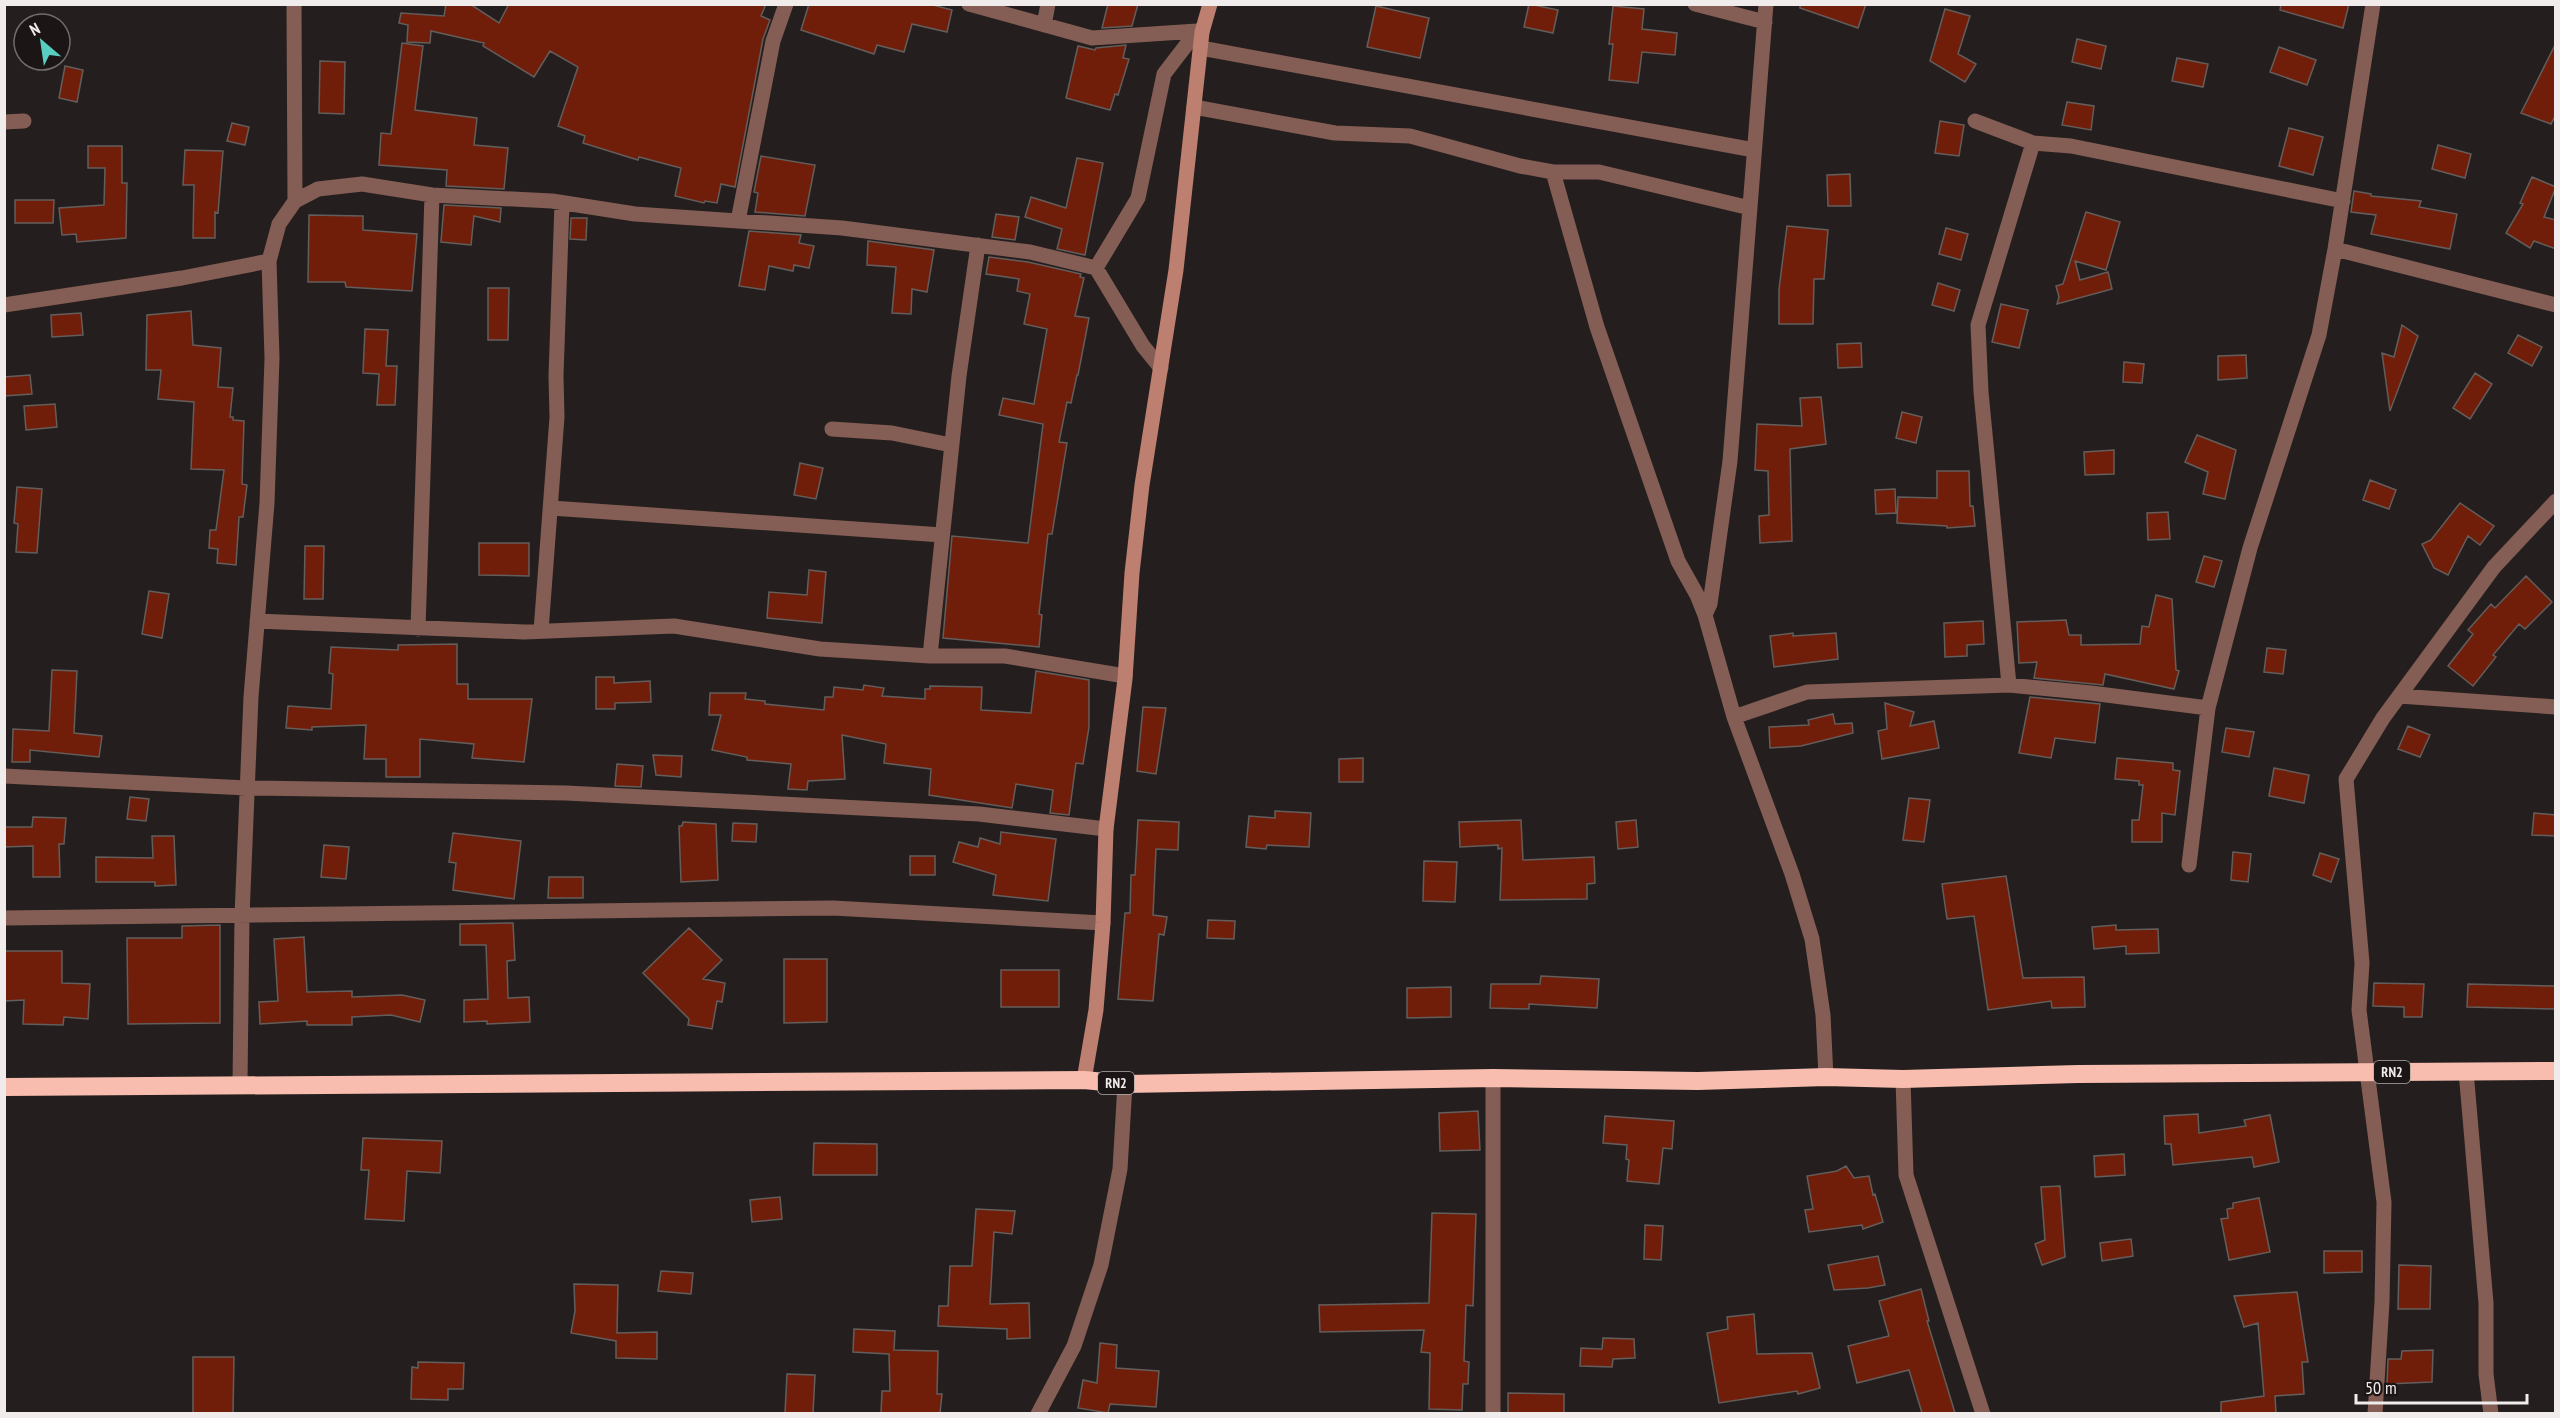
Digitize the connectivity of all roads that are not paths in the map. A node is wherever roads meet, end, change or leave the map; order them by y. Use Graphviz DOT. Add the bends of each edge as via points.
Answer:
graph roads {
  1 [pos="294,4"];
  2 [pos="786,4"];
  3 [pos="969,4"];
  4 [pos="1048,4"];
  5 [pos="1210,4"];
  6 [pos="1695,4"];
  7 [pos="1766,4"];
  8 [pos="2373,4"];
  9 [pos="1765,22"];
  10 [pos="1044,25"];
  11 [pos="1200,37"];
  12 [pos="1194,107"];
  13 [pos="24,121"];
  14 [pos="1975,121"];
  15 [pos="4,122"];
  16 [pos="2034,143"];
  17 [pos="1754,150"];
  18 [pos="1553,172"];
  19 [pos="432,195"];
  20 [pos="296,201"];
  21 [pos="2343,201"];
  22 [pos="562,203"];
  23 [pos="1750,208"];
  24 [pos="738,221"];
  25 [pos="978,245"];
  26 [pos="2335,249"];
  27 [pos="269,261"];
  28 [pos="1096,268"];
  29 [pos="4,305"];
  30 [pos="2556,305"];
  31 [pos="1161,368"];
  32 [pos="832,429"];
  33 [pos="951,445"];
  34 [pos="2556,501"];
  35 [pos="552,508"];
  36 [pos="942,534"];
  37 [pos="1705,615"];
  38 [pos="257,621"];
  39 [pos="417,629"];
  40 [pos="541,631"];
  41 [pos="930,656"];
  42 [pos="1125,676"];
  43 [pos="2008,685"];
  44 [pos="2399,696"];
  45 [pos="2556,706"];
  46 [pos="2208,708"];
  47 [pos="1734,717"];
  48 [pos="4,776"];
  49 [pos="247,788"];
  50 [pos="1106,829"];
  51 [pos="2189,865"];
  52 [pos="242,916"];
  53 [pos="4,918"];
  54 [pos="1103,923"];
  55 [pos="2466,1071"];
  56 [pos="2556,1071"];
  57 [pos="2367,1073"];
  58 [pos="1826,1077"];
  59 [pos="1493,1078"];
  60 [pos="1084,1080"];
  61 [pos="1903,1080"];
  62 [pos="240,1084"];
  63 [pos="1125,1084"];
  64 [pos="4,1087"];
  65 [pos="1038,1413"];
  66 [pos="1493,1413"];
  67 [pos="1983,1413"];
  68 [pos="2375,1413"];
  69 [pos="2491,1413"];
  1 -- 20 [label="street"];
  2 -- 24 [label="street" via="773,41"];
  3 -- 10 [label="street"];
  4 -- 10 [label="street"];
  5 -- 11 [label="street"];
  6 -- 9 [label="street"];
  7 -- 9 [label="street"];
  8 -- 21 [label="street"];
  9 -- 17 [label="street"];
  10 -- 11 [label="street" via="1092,39"];
  11 -- 12 [label="street"];
  11 -- 17 [label="street"];
  11 -- 28 [label="street" via="1164,74 1138,198"];
  12 -- 18 [label="street" via="1335,132 1410,136"];
  12 -- 31 [label="street" via="1178,259"];
  13 -- 15 [label="street"];
  14 -- 16 [label="street"];
  16 -- 21 [label="street" via="2071,146"];
  16 -- 43 [label="street" via="1978,325"];
  17 -- 23 [label="street"];
  18 -- 23 [label="street" via="1599,172"];
  18 -- 37 [label="street" via="1597,327 1678,561"];
  19 -- 20 [label="street" via="362,184 318,189"];
  19 -- 22 [label="street"];
  19 -- 39 [label="street"];
  20 -- 27 [label="street" via="279,224"];
  21 -- 26 [label="street"];
  22 -- 24 [label="street" via="635,214"];
  22 -- 35 [label="street"];
  23 -- 37 [label="street" via="1730,461 1710,604"];
  24 -- 25 [label="street" via="842,228"];
  25 -- 28 [label="street" via="1030,252"];
  25 -- 33 [label="street"];
  26 -- 30 [label="street"];
  26 -- 46 [label="street" via="2319,335 2250,548"];
  27 -- 29 [label="street"];
  27 -- 38 [label="street" via="273,358"];
  28 -- 31 [label="street" via="1143,346"];
  31 -- 42 [label="street" via="1142,485"];
  32 -- 33 [label="street" via="892,433"];
  33 -- 36 [label="street"];
  34 -- 44 [label="street" via="2494,567"];
  35 -- 36 [label="street"];
  35 -- 40 [label="street"];
  36 -- 41 [label="street"];
  37 -- 47 [label="street"];
  38 -- 39 [label="street"];
  38 -- 49 [label="street"];
  39 -- 40 [label="street"];
  40 -- 41 [label="street" via="674,626 820,649"];
  41 -- 42 [label="street" via="1005,656"];
  42 -- 50 [label="street"];
  43 -- 46 [label="street"];
  43 -- 47 [label="street" via="1807,692"];
  44 -- 45 [label="street"];
  44 -- 57 [label="street" via="2346,779 2362,963 2359,1010"];
  46 -- 51 [label="street"];
  47 -- 58 [label="street" via="1812,939 1823,1015"];
  48 -- 49 [label="street"];
  49 -- 50 [label="street" via="566,793 979,813"];
  49 -- 52 [label="street"];
  50 -- 54 [label="street"];
  52 -- 53 [label="street"];
  52 -- 54 [label="street" via="834,908"];
  52 -- 62 [label="street"];
  54 -- 60 [label="street" via="1096,1010"];
  55 -- 56 [label="highway, RN2"];
  55 -- 57 [label="highway, RN2"];
  55 -- 69 [label="street" via="2486,1303 2486,1374"];
  57 -- 61 [label="highway, RN2" via="2078,1074"];
  57 -- 68 [label="street" via="2384,1202"];
  58 -- 59 [label="highway, RN2" via="1698,1081"];
  58 -- 61 [label="highway, RN2"];
  59 -- 63 [label="highway, RN2"];
  59 -- 66 [label="street"];
  60 -- 62 [label="highway, RN2"];
  60 -- 63 [label="highway, RN2"];
  61 -- 67 [label="street" via="1906,1175"];
  62 -- 64 [label="highway, RN2"];
  63 -- 65 [label="street" via="1120,1169 1101,1265 1074,1346"];
}
